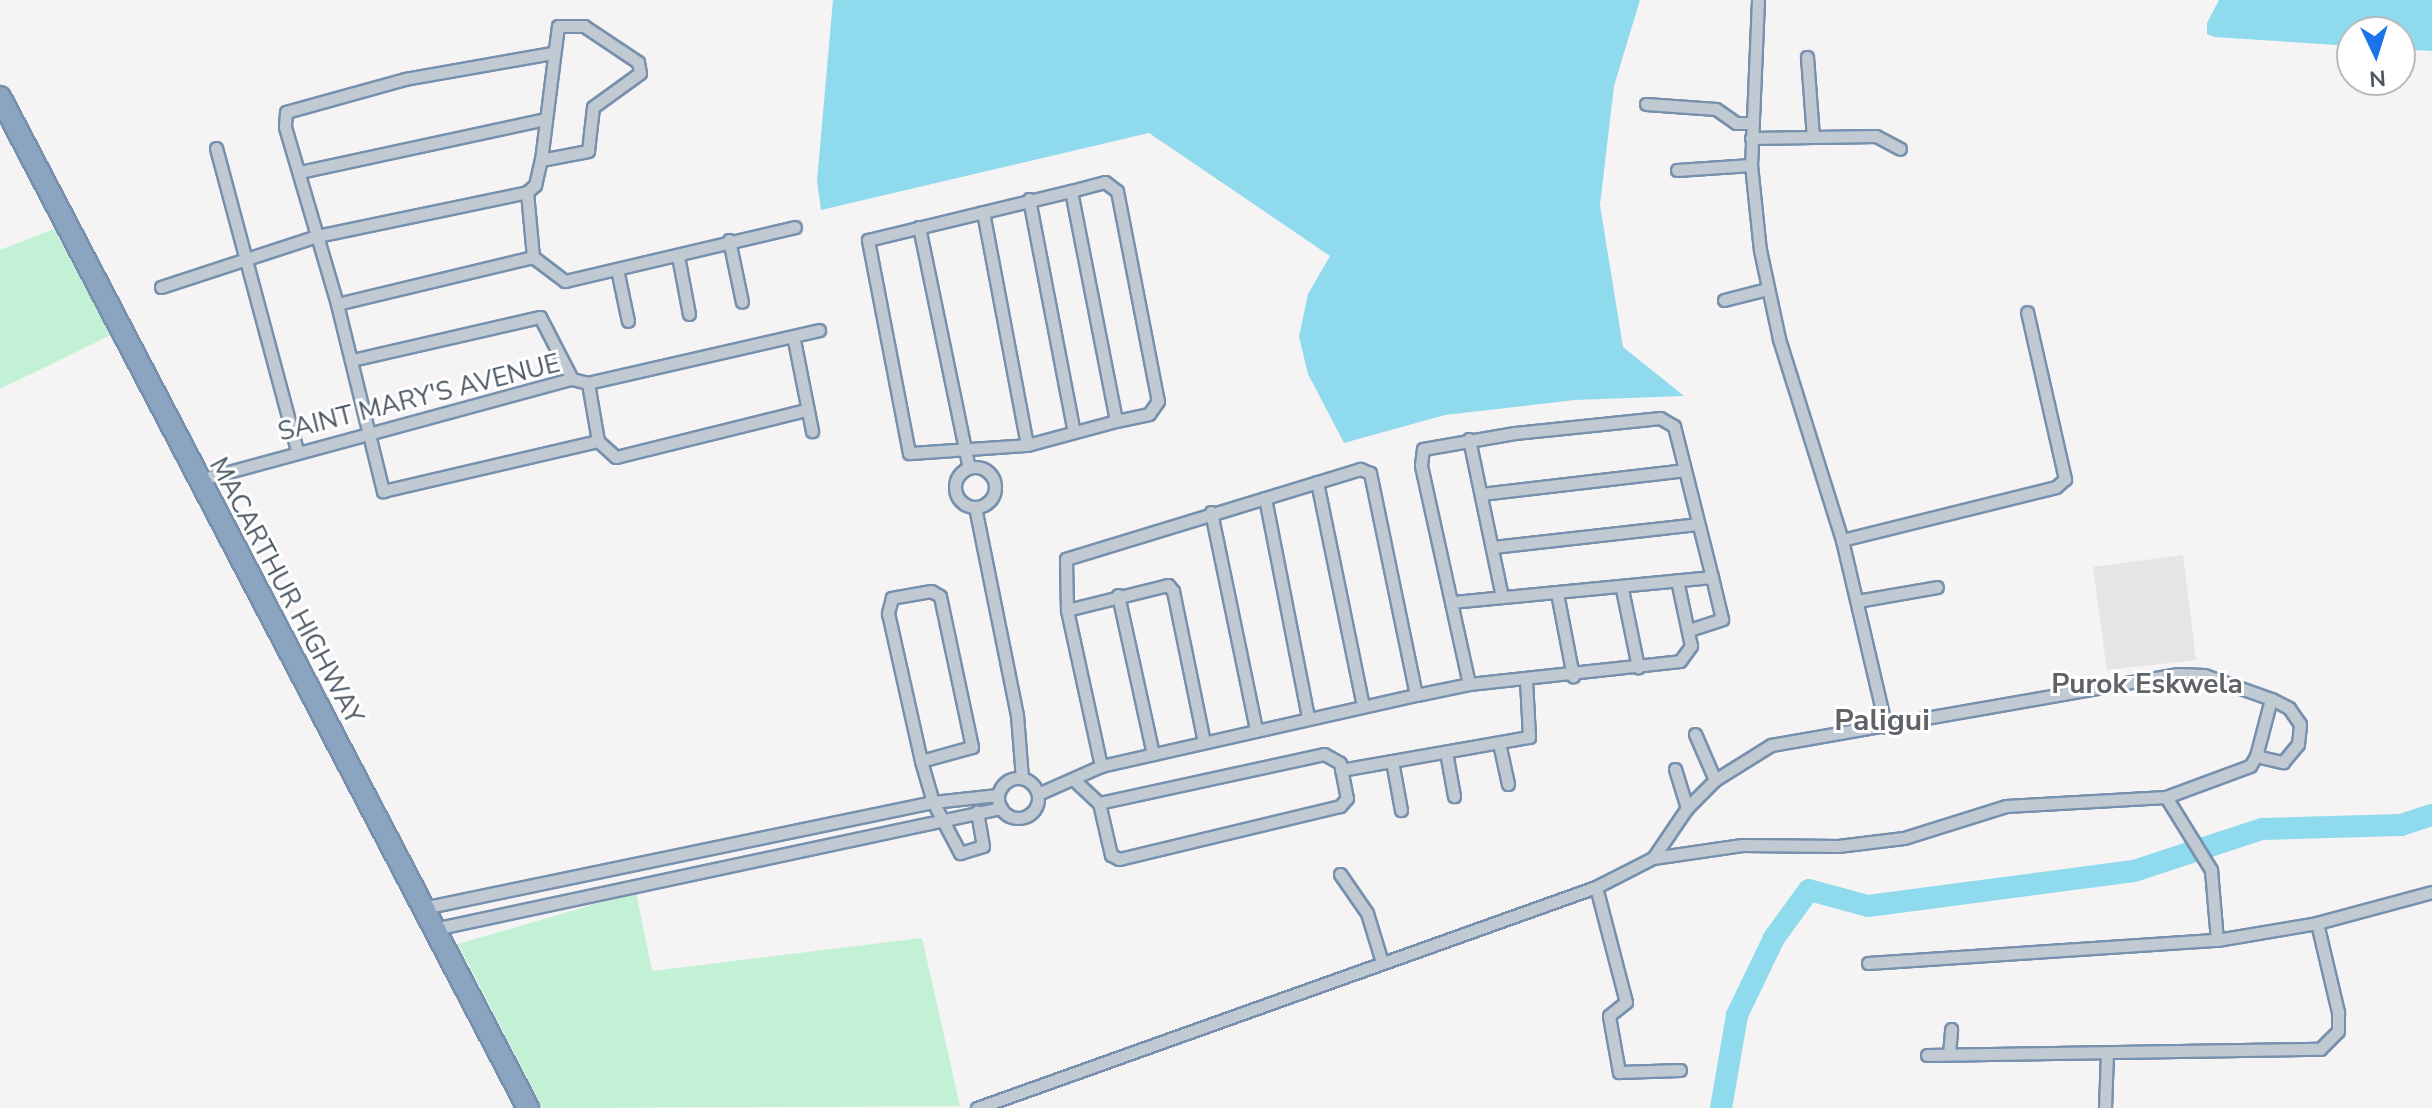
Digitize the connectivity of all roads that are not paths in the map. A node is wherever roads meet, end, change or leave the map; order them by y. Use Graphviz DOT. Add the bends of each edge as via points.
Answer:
graph roads {
  1 [pos="1758,0"];
  2 [pos="552,53"];
  3 [pos="1807,57"];
  4 [pos="0,97"];
  5 [pos="1646,104"];
  6 [pos="545,119"];
  7 [pos="1751,123"];
  8 [pos="1813,137"];
  9 [pos="1751,138"];
  10 [pos="216,148"];
  11 [pos="1900,149"];
  12 [pos="541,160"];
  13 [pos="1751,165"];
  14 [pos="1677,170"];
  15 [pos="300,172"];
  16 [pos="1071,191"];
  17 [pos="527,192"];
  18 [pos="1029,199"];
  19 [pos="983,212"];
  20 [pos="795,227"];
  21 [pos="919,227"];
  22 [pos="317,236"];
  23 [pos="729,240"];
  24 [pos="678,256"];
  25 [pos="533,257"];
  26 [pos="247,260"];
  27 [pos="617,269"];
  28 [pos="161,287"];
  29 [pos="1767,289"];
  30 [pos="1724,300"];
  31 [pos="742,302"];
  32 [pos="337,304"];
  33 [pos="2027,312"];
  34 [pos="689,314"];
  35 [pos="628,321"];
  36 [pos="819,330"];
  37 [pos="794,340"];
  38 [pos="352,360"];
  39 [pos="572,379"];
  40 [pos="588,383"];
  41 [pos="806,410"];
  42 [pos="1116,421"];
  43 [pos="812,431"];
  44 [pos="1074,432"];
  45 [pos="369,433"];
  46 [pos="1469,439"];
  47 [pos="598,441"];
  48 [pos="1027,445"];
  49 [pos="967,448"];
  50 [pos="297,451"];
  51 [pos="969,468"];
  52 [pos="1684,470"];
  53 [pos="199,480"];
  54 [pos="1317,482"];
  55 [pos="1481,494"];
  56 [pos="1265,498"];
  57 [pos="975,507"];
  58 [pos="1211,512"];
  59 [pos="1697,524"];
  60 [pos="1842,540"];
  61 [pos="1493,547"];
  62 [pos="1712,577"];
  63 [pos="1677,580"];
  64 [pos="1937,587"];
  65 [pos="1622,589"];
  66 [pos="1557,593"];
  67 [pos="1118,595"];
  68 [pos="1502,597"];
  69 [pos="1857,601"];
  70 [pos="1451,602"];
  71 [pos="1067,610"];
  72 [pos="1689,630"];
  73 [pos="1638,667"];
  74 [pos="1573,676"];
  75 [pos="1526,679"];
  76 [pos="1469,684"];
  77 [pos="1416,695"];
  78 [pos="2271,699"];
  79 [pos="1363,706"];
  80 [pos="1308,718"];
  81 [pos="1886,727"];
  82 [pos="1256,729"];
  83 [pos="1695,734"];
  84 [pos="1204,742"];
  85 [pos="1499,743"];
  86 [pos="1446,752"];
  87 [pos="1153,754"];
  88 [pos="2256,756"];
  89 [pos="921,761"];
  90 [pos="1392,761"];
  91 [pos="1101,766"];
  92 [pos="1675,769"];
  93 [pos="1341,770"];
  94 [pos="1022,778"];
  95 [pos="1073,779"];
  96 [pos="1715,780"];
  97 [pos="1508,784"];
  98 [pos="1038,794"];
  99 [pos="998,795"];
  100 [pos="1454,796"];
  101 [pos="2166,797"];
  102 [pos="933,802"];
  103 [pos="1099,803"];
  104 [pos="1001,808"];
  105 [pos="1687,808"];
  106 [pos="1401,810"];
  107 [pos="977,812"];
  108 [pos="945,817"];
  109 [pos="695,851"];
  110 [pos="1653,858"];
  111 [pos="698,870"];
  112 [pos="1340,874"];
  113 [pos="530,885"];
  114 [pos="1596,887"];
  115 [pos="2432,892"];
  116 [pos="463,900"];
  117 [pos="536,906"];
  118 [pos="423,908"];
  119 [pos="469,921"];
  120 [pos="2317,923"];
  121 [pos="434,929"];
  122 [pos="2217,940"];
  123 [pos="1382,962"];
  124 [pos="1868,963"];
  125 [pos="1951,1029"];
  126 [pos="1949,1054"];
  127 [pos="2107,1054"];
  128 [pos="1927,1055"];
  129 [pos="1680,1070"];
  130 [pos="528,1108"];
  131 [pos="977,1108"];
  132 [pos="2105,1108"];
  1 -- 7 [label="street"];
  2 -- 6 [label="street"];
  2 -- 12 [label="street" via="558,26 569,22 600,35 641,69 593,107 588,151"];
  2 -- 15 [label="street" via="405,79 290,107 284,122"];
  3 -- 8 [label="street"];
  4 -- 53 [label="highway, MACARTHUR HIGHWAY"];
  5 -- 7 [label="street" via="1711,108 1736,123"];
  6 -- 12 [label="street"];
  6 -- 15 [label="street"];
  7 -- 9 [label="street"];
  8 -- 9 [label="street"];
  8 -- 11 [label="street" via="1885,137"];
  9 -- 13 [label="street"];
  10 -- 26 [label="street"];
  12 -- 17 [label="street" via="535,185"];
  13 -- 14 [label="street"];
  13 -- 29 [label="street"];
  15 -- 22 [label="street"];
  16 -- 18 [label="street"];
  16 -- 42 [label="street"];
  16 -- 42 [label="street" via="1105,182 1117,191 1158,401 1149,414"];
  17 -- 22 [label="street"];
  17 -- 25 [label="street"];
  18 -- 19 [label="street"];
  18 -- 44 [label="street"];
  19 -- 21 [label="street"];
  19 -- 48 [label="street"];
  20 -- 23 [label="street"];
  21 -- 49 [label="street"];
  21 -- 49 [label="street" via="872,237 866,245 905,446 914,454"];
  22 -- 26 [label="street"];
  22 -- 32 [label="street"];
  23 -- 24 [label="street"];
  23 -- 31 [label="street"];
  24 -- 27 [label="street"];
  24 -- 34 [label="street"];
  25 -- 27 [label="street" via="565,281"];
  25 -- 32 [label="street"];
  26 -- 28 [label="street"];
  26 -- 50 [label="street"];
  27 -- 35 [label="street"];
  29 -- 30 [label="street"];
  29 -- 60 [label="street"];
  32 -- 38 [label="street"];
  33 -- 60 [label="street" via="2065,479 2056,487"];
  36 -- 37 [label="street, SAINT MARY'S AVENUE"];
  37 -- 40 [label="street, SAINT MARY'S AVENUE"];
  37 -- 41 [label="street"];
  38 -- 39 [label="street" via="540,317"];
  38 -- 45 [label="street"];
  39 -- 40 [label="street, SAINT MARY'S AVENUE"];
  39 -- 45 [label="street, SAINT MARY'S AVENUE"];
  40 -- 47 [label="street"];
  41 -- 43 [label="street"];
  41 -- 47 [label="street" via="616,457"];
  42 -- 44 [label="street"];
  44 -- 48 [label="street"];
  45 -- 47 [label="street" via="386,493"];
  45 -- 50 [label="street, SAINT MARY'S AVENUE"];
  46 -- 52 [label="street" via="1660,418 1674,426"];
  46 -- 55 [label="street"];
  46 -- 70 [label="street" via="1427,448 1420,457"];
  48 -- 49 [label="street"];
  49 -- 51 [label="street"];
  50 -- 53 [label="street, SAINT MARY'S AVENUE"];
  51 -- 57 [label="street" via="954,487 963,504"];
  51 -- 57 [label="street" via="989,472 995,484 992,497"];
  52 -- 55 [label="street"];
  52 -- 59 [label="street"];
  53 -- 118 [label="highway, MACARTHUR HIGHWAY"];
  54 -- 56 [label="street"];
  54 -- 77 [label="street" via="1360,469 1370,473"];
  54 -- 79 [label="street"];
  55 -- 61 [label="street"];
  56 -- 58 [label="street"];
  56 -- 80 [label="street"];
  57 -- 94 [label="street" via="1017,715"];
  58 -- 71 [label="street" via="1066,559"];
  58 -- 82 [label="street"];
  59 -- 61 [label="street"];
  59 -- 62 [label="street"];
  60 -- 69 [label="street"];
  61 -- 68 [label="street"];
  62 -- 63 [label="street"];
  62 -- 72 [label="street" via="1722,619"];
  63 -- 65 [label="street"];
  63 -- 72 [label="street"];
  64 -- 69 [label="street"];
  65 -- 66 [label="street"];
  65 -- 73 [label="street"];
  66 -- 68 [label="street"];
  66 -- 74 [label="street"];
  67 -- 71 [label="street"];
  67 -- 84 [label="street" via="1162,584 1173,591"];
  67 -- 87 [label="street"];
  68 -- 70 [label="street"];
  69 -- 81 [label="street"];
  70 -- 76 [label="street"];
  71 -- 91 [label="street"];
  72 -- 73 [label="street" via="1689,655"];
  73 -- 74 [label="street"];
  74 -- 75 [label="street"];
  75 -- 76 [label="street"];
  75 -- 85 [label="street" via="1529,737"];
  76 -- 77 [label="street"];
  77 -- 79 [label="street"];
  78 -- 81 [label="street" via="2204,675 2177,674"];
  78 -- 88 [label="street"];
  78 -- 88 [label="street" via="2289,708 2300,724 2298,744 2283,762"];
  79 -- 80 [label="street"];
  80 -- 82 [label="street"];
  81 -- 96 [label="street" via="1771,745"];
  82 -- 84 [label="street"];
  83 -- 96 [label="street"];
  84 -- 87 [label="street"];
  85 -- 86 [label="street"];
  85 -- 97 [label="street"];
  86 -- 90 [label="street"];
  86 -- 100 [label="street"];
  87 -- 91 [label="street"];
  88 -- 101 [label="street" via="2250,766"];
  89 -- 89 [label="street" via="887,607 892,598 931,591 940,596 972,747"];
  89 -- 102 [label="street"];
  90 -- 93 [label="street"];
  90 -- 106 [label="street"];
  91 -- 95 [label="street"];
  92 -- 105 [label="street"];
  93 -- 103 [label="street" via="1333,755 1324,754"];
  93 -- 103 [label="street" via="1347,798 1340,806 1119,859 1111,855"];
  94 -- 98 [label="street"];
  94 -- 99 [label="street" via="1006,781"];
  95 -- 98 [label="street"];
  95 -- 103 [label="street"];
  96 -- 105 [label="street"];
  98 -- 104 [label="street" via="1027,816 1014,817"];
  99 -- 102 [label="street"];
  99 -- 104 [label="street"];
  101 -- 110 [label="street" via="2006,806 1931,832 1883,841 1742,845"];
  101 -- 122 [label="street" via="2214,880"];
  102 -- 108 [label="street"];
  102 -- 109 [label="street"];
  104 -- 107 [label="street"];
  105 -- 110 [label="street"];
  107 -- 108 [label="street"];
  107 -- 108 [label="street" via="983,846 976,852 954,848"];
  108 -- 111 [label="street"];
  109 -- 111 [label="street"];
  109 -- 113 [label="street"];
  110 -- 114 [label="street"];
  111 -- 117 [label="street"];
  112 -- 123 [label="street" via="1367,913"];
  113 -- 116 [label="street"];
  113 -- 117 [label="street"];
  114 -- 123 [label="street"];
  114 -- 129 [label="street" via="1626,1002 1609,1016 1619,1072"];
  115 -- 120 [label="street"];
  116 -- 118 [label="street"];
  116 -- 119 [label="street"];
  117 -- 119 [label="street"];
  118 -- 121 [label="highway, MACARTHUR HIGHWAY"];
  119 -- 121 [label="street"];
  120 -- 122 [label="street"];
  120 -- 127 [label="street" via="2338,1012 2331,1043 2320,1049"];
  121 -- 130 [label="highway, MACARTHUR HIGHWAY"];
  122 -- 124 [label="street"];
  123 -- 131 [label="street"];
  125 -- 126 [label="street"];
  126 -- 127 [label="street"];
  126 -- 128 [label="street"];
  127 -- 132 [label="street"];
}
